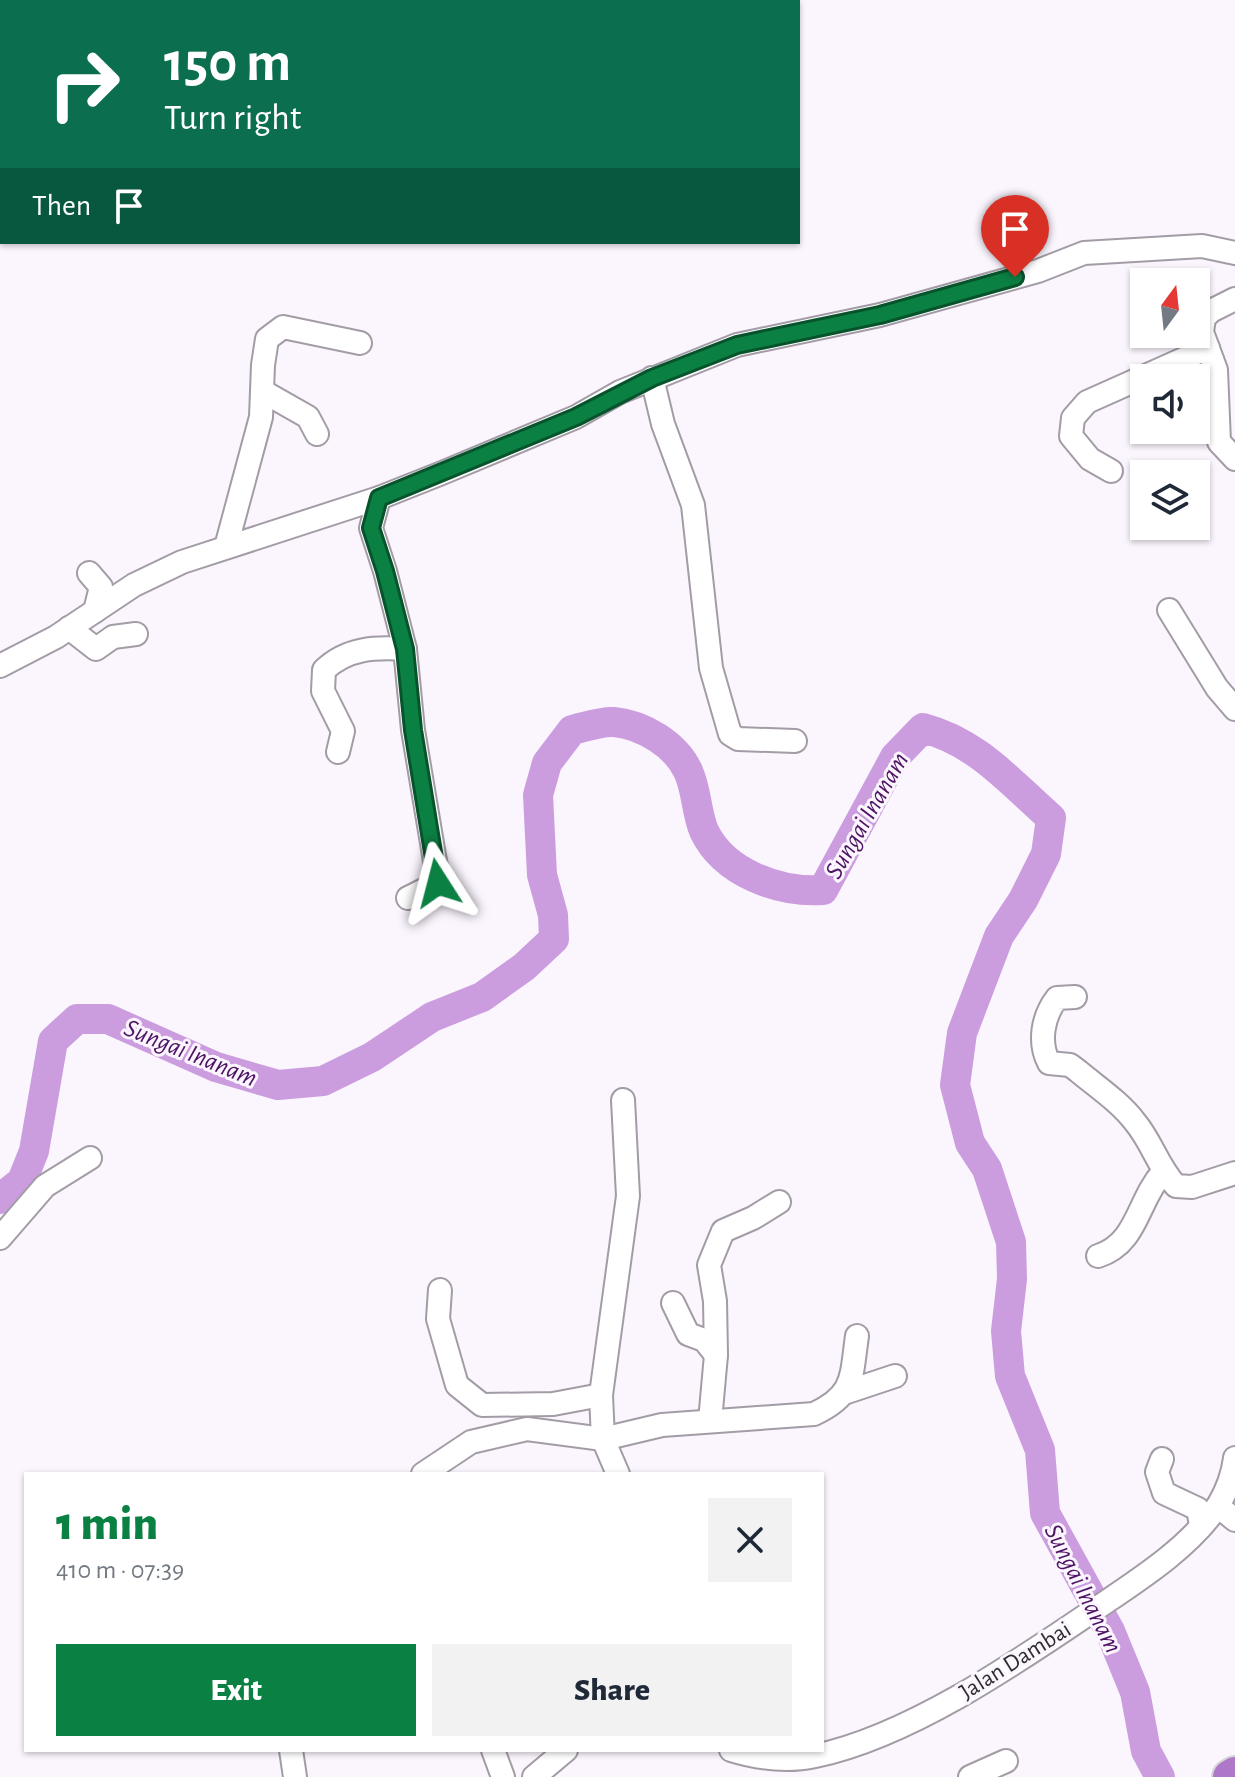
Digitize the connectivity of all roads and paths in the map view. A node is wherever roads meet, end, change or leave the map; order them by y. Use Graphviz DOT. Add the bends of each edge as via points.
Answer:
graph roads {
  1 [pos="1235,253"];
  2 [pos="1235,299"];
  3 [pos="1210,312"];
  4 [pos="360,343"];
  5 [pos="1208,348"];
  6 [pos="1226,369"];
  7 [pos="652,378"];
  8 [pos="264,392"];
  9 [pos="317,434"];
  10 [pos="1235,459"];
  11 [pos="1111,471"];
  12 [pos="379,498"];
  13 [pos="226,547"];
  14 [pos="89,573"];
  15 [pos="1169,610"];
  16 [pos="95,611"];
  17 [pos="69,628"];
  18 [pos="136,634"];
  19 [pos="405,649"];
  20 [pos="0,655"];
  21 [pos="0,664"];
  22 [pos="1235,709"];
  23 [pos="795,741"];
  24 [pos="338,752"];
  25 [pos="408,898"];
  26 [pos="1075,997"];
  27 [pos="623,1100"];
  28 [pos="90,1158"];
  29 [pos="1163,1172"];
  30 [pos="1235,1173"];
  31 [pos="779,1202"];
  32 [pos="0,1238"];
  33 [pos="1098,1256"];
  34 [pos="440,1290"];
  35 [pos="673,1303"];
  36 [pos="857,1336"];
  37 [pos="716,1355"];
  38 [pos="895,1376"];
  39 [pos="847,1392"];
  40 [pos="601,1395"];
  41 [pos="710,1421"];
  42 [pos="603,1439"];
  43 [pos="1162,1459"];
  44 [pos="1235,1462"];
  45 [pos="426,1472"];
  46 [pos="617,1472"];
  47 [pos="1226,1513"];
  48 [pos="1201,1525"];
  49 [pos="291,1752"];
  50 [pos="494,1752"];
  51 [pos="564,1752"];
  52 [pos="737,1752"];
  53 [pos="1006,1761"];
  54 [pos="295,1777"];
  55 [pos="503,1777"];
  56 [pos="534,1777"];
  57 [pos="970,1777"];
  1 -- 7 [label="street" via="1202,246 1084,253 880,315 737,345"];
  2 -- 3 [label="street"];
  4 -- 8 [label="street" via="283,327 267,339"];
  5 -- 6 [label="street"];
  5 -- 11 [label="street" via="1087,402 1073,418 1071,436 1090,459"];
  6 -- 10 [label="street" via="1219,442"];
  7 -- 12 [label="street" via="576,417"];
  7 -- 23 [label="street" via="693,505 711,668 730,734 738,739"];
  8 -- 9 [label="street" via="308,417"];
  8 -- 13 [label="street"];
  12 -- 13 [label="street"];
  12 -- 19 [label="street" via="371,528"];
  13 -- 16 [label="street" via="134,585"];
  14 -- 16 [label="street" via="101,587"];
  15 -- 22 [label="street"];
  16 -- 17 [label="street"];
  17 -- 18 [label="street" via="96,649 113,637"];
  17 -- 21 [label="street"];
  19 -- 24 [label="street" via="376,647 350,653 324,670 323,691 343,731"];
  19 -- 25 [label="street" via="438,883"];
  20 -- 21 [label="street"];
  26 -- 29 [label="street" via="1057,998 1046,1012 1049,1063 1070,1065 1134,1121"];
  27 -- 40 [label="street" via="628,1196"];
  28 -- 32 [label="street" via="45,1186"];
  29 -- 30 [label="street" via="1176,1186 1192,1187"];
  29 -- 33 [label="street" via="1149,1188 1133,1227 1113,1251"];
  31 -- 37 [label="street" via="723,1231 718,1242 709,1265"];
  34 -- 40 [label="street" via="438,1319 457,1385 482,1405 553,1404"];
  35 -- 37 [label="street" via="688,1334 704,1340"];
  36 -- 39 [label="street"];
  37 -- 41 [label="street"];
  38 -- 39 [label="street"];
  39 -- 41 [label="street" via="814,1414"];
  40 -- 42 [label="street"];
  41 -- 42 [label="street" via="662,1425"];
  42 -- 45 [label="street" via="527,1429 471,1442"];
  42 -- 46 [label="street"];
  43 -- 48 [label="street" via="1157,1472 1164,1493 1198,1509"];
  44 -- 47 [label="street, Jalan Dambai"];
  47 -- 48 [label="street, Jalan Dambai"];
  48 -- 52 [label="street, Jalan Dambai" via="1135,1582 998,1675 897,1727 836,1751 788,1759"];
  49 -- 54 [label="street"];
  50 -- 55 [label="street"];
  51 -- 56 [label="street"];
  53 -- 57 [label="street"];
}
